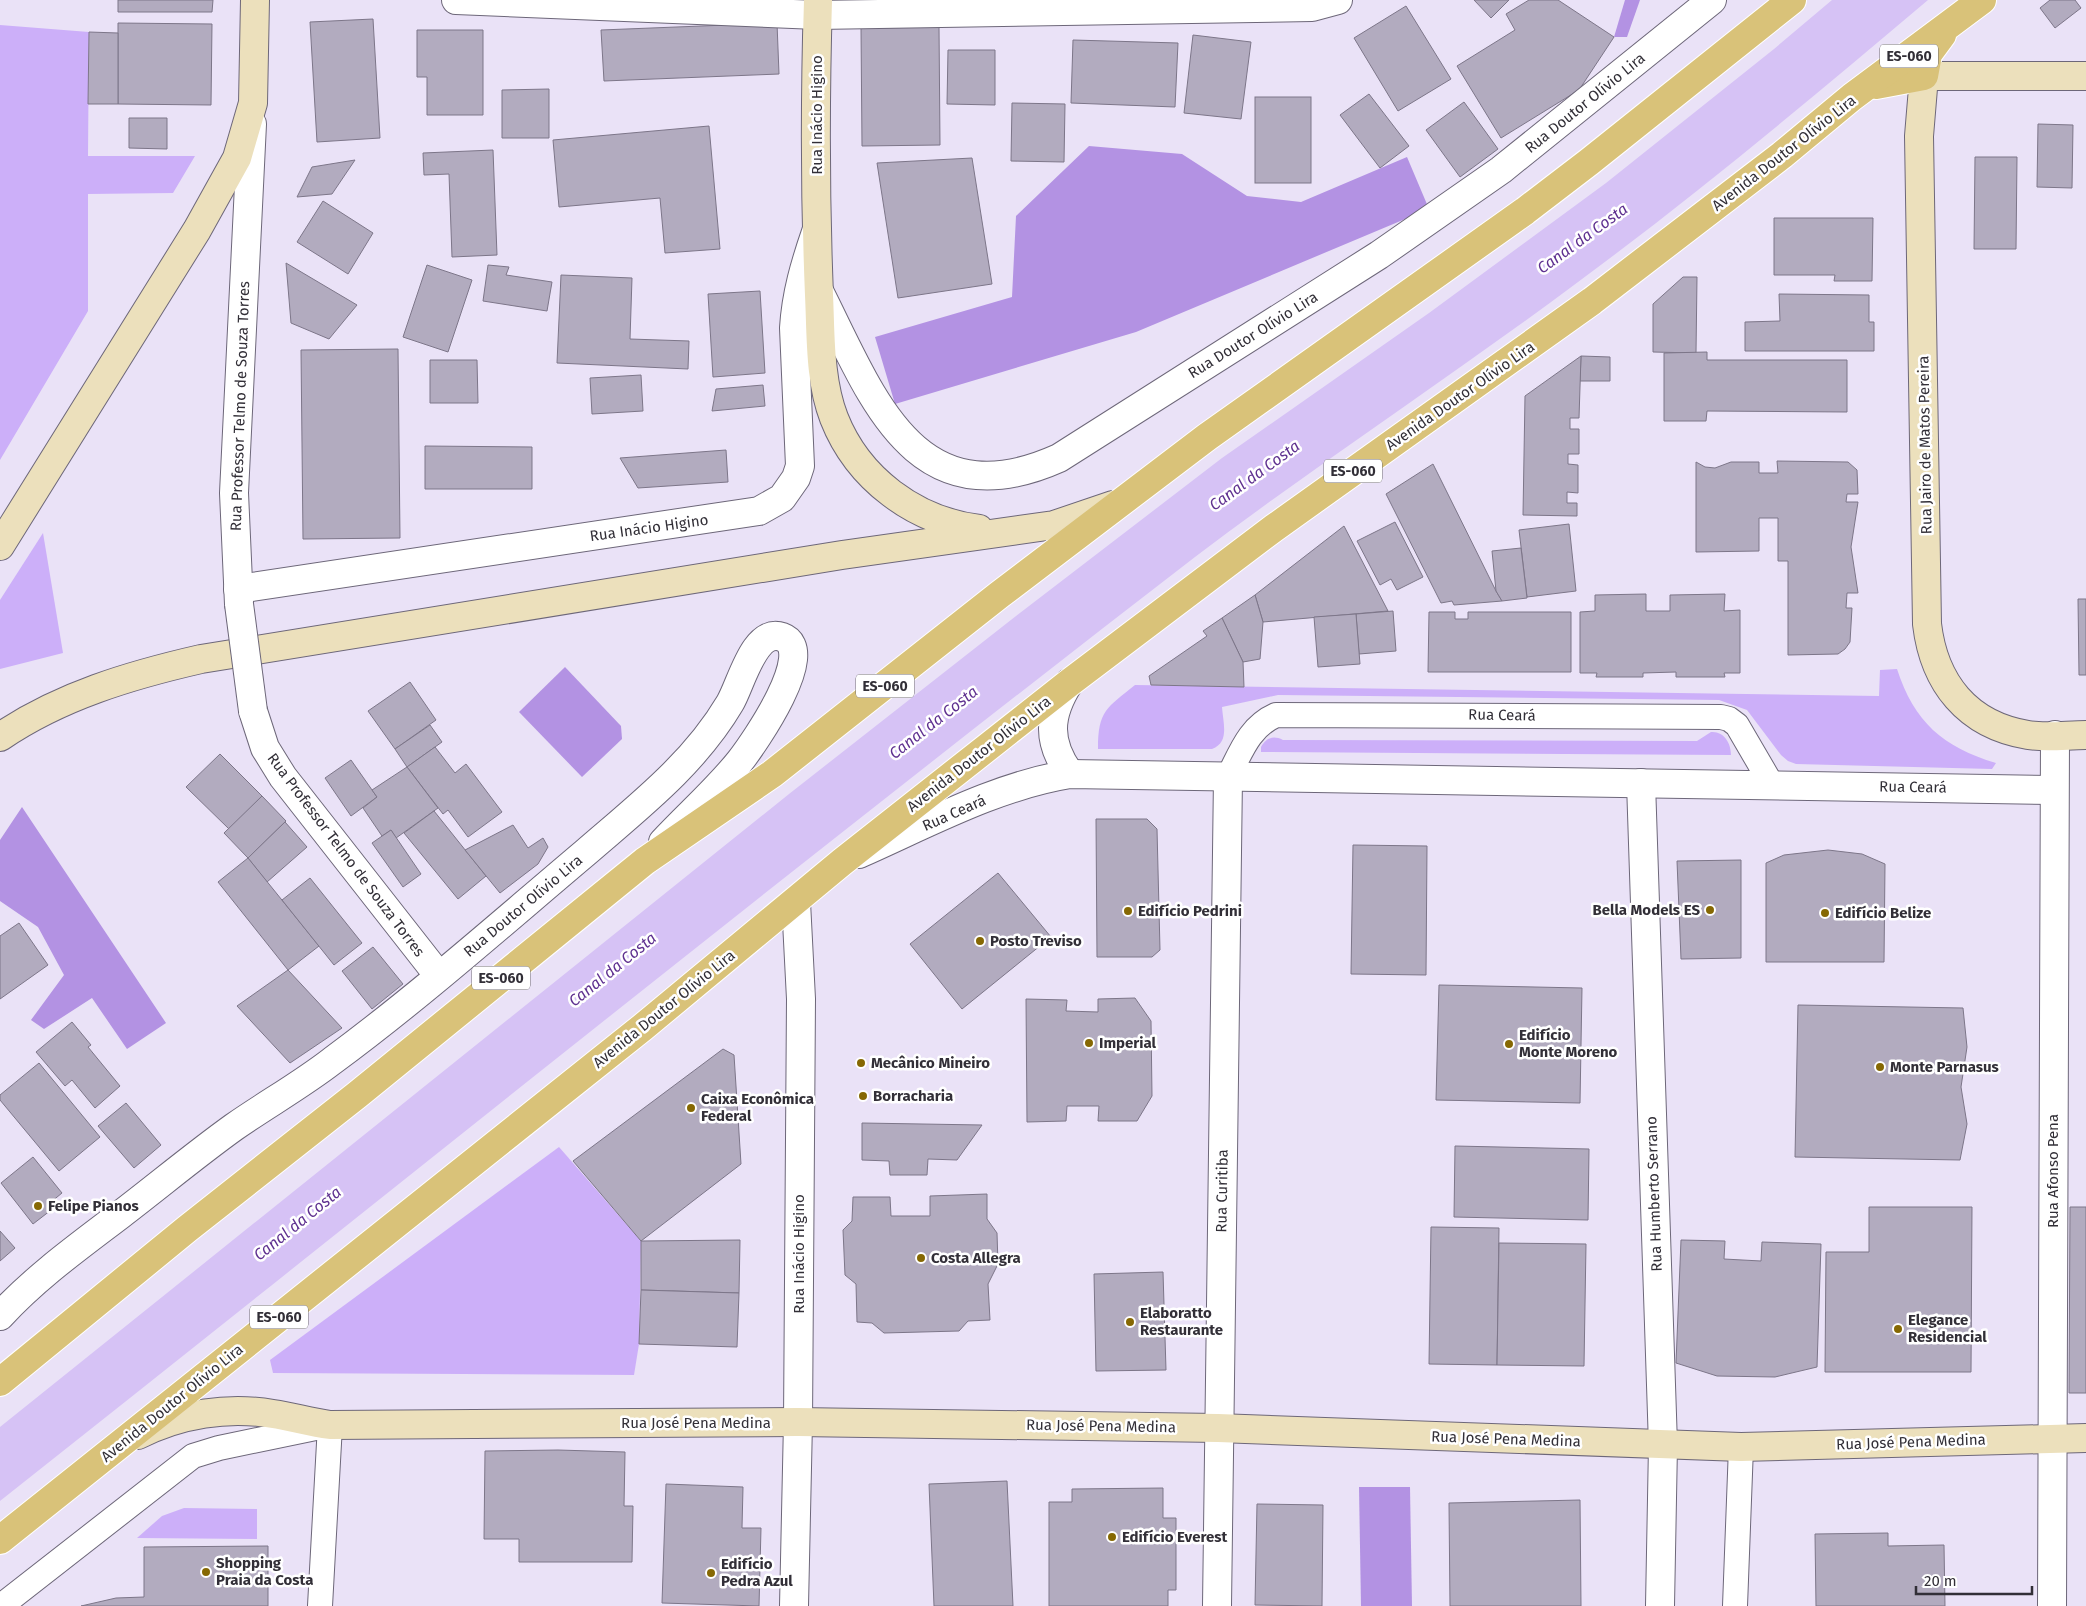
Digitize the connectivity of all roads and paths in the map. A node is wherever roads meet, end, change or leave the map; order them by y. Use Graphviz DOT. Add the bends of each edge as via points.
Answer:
graph roads {
  1 [pos="255,0"];
  2 [pos="456,0"];
  3 [pos="1338,0"];
  4 [pos="1712,0"];
  5 [pos="1792,0"];
  6 [pos="1982,0"];
  7 [pos="817,8"];
  8 [pos="1950,24"];
  9 [pos="1924,76"];
  10 [pos="2086,76"];
  11 [pos="1868,87"];
  12 [pos="253,103"];
  13 [pos="816,230"];
  14 [pos="819,291"];
  15 [pos="1119,503"];
  16 [pos="1021,530"];
  17 [pos="0,546"];
  18 [pos="238,596"];
  19 [pos="1069,683"];
  20 [pos="2055,735"];
  21 [pos="2086,736"];
  22 [pos="0,737"];
  23 [pos="1070,774"];
  24 [pos="1228,777"];
  25 [pos="1641,783"];
  26 [pos="1772,785"];
  27 [pos="2054,790"];
  28 [pos="645,861"];
  29 [pos="842,862"];
  30 [pos="796,902"];
  31 [pos="439,976"];
  32 [pos="0,1316"];
  33 [pos="0,1382"];
  34 [pos="798,1422"];
  35 [pos="330,1425"];
  36 [pos="1218,1428"];
  37 [pos="2053,1438"];
  38 [pos="2086,1438"];
  39 [pos="123,1442"];
  40 [pos="1663,1445"];
  41 [pos="1741,1447"];
  42 [pos="0,1540"];
  43 [pos="1,1606"];
  44 [pos="320,1606"];
  45 [pos="794,1606"];
  46 [pos="1217,1606"];
  47 [pos="1660,1606"];
  48 [pos="1735,1606"];
  49 [pos="2052,1606"];
  1 -- 12 [label="street, Rua Professor Telmo de Souza Torres"];
  2 -- 7 [label="street"];
  3 -- 7 [label="street" via="1312,7"];
  4 -- 14 [label="street, Rua Doutor Olívio Lira" via="1501,170 1379,255 1059,458 1036,468 987,477 943,466 920,453 902,438 874,400"];
  5 -- 15 [label="main road, ES-060" via="1532,206"];
  6 -- 8 [label="main road, Avenida Doutor Olívio Lira / ES-060"];
  7 -- 13 [label="street, Rua Inácio Higino"];
  8 -- 9 [label="main road" via="1928,54"];
  8 -- 11 [label="main road, Avenida Doutor Olívio Lira / ES-060"];
  9 -- 10 [label="street"];
  9 -- 11 [label="main road"];
  9 -- 20 [label="street, Rua Jairo de Matos Pereira" via="1919,136 1927,624 1930,645 1945,684 1962,704 1982,719 2005,730 2030,736"];
  11 -- 19 [label="main road, Avenida Doutor Olívio Lira / ES-060" via="1592,301 1245,549"];
  12 -- 17 [label="street, Rua Professor Telmo de Souza Torres" via="243,142 224,185"];
  12 -- 18 [label="street, Rua Professor Telmo de Souza Torres" via="234,493"];
  13 -- 14 [label="street, Rua Inácio Higino"];
  13 -- 18 [label="street, Rua Inácio Higino" via="795,307 800,466 790,488 771,506 759,511"];
  14 -- 16 [label="street, Rua Inácio Higino" via="826,388 834,418 848,446 867,471 887,491 936,520 992,531"];
  15 -- 16 [label="street" via="1054,525"];
  15 -- 28 [label="main road, ES-060" via="772,774"];
  16 -- 22 [label="street" via="842,555 201,659 149,671 90,691 47,710"];
  18 -- 31 [label="street, Rua Professor Telmo de Souza Torres, bridge" via="253,711 265,748 283,777"];
  19 -- 23 [label="street" via="1055,711 1052,728 1060,760"];
  19 -- 29 [label="main road, Avenida Doutor Olívio Lira / ES-060"];
  20 -- 21 [label="street"];
  20 -- 27 [label="street, Rua Afonso Pena"];
  23 -- 24 [label="street, Rua Ceará"];
  23 -- 29 [label="street, Rua Ceará" via="1007,790"];
  24 -- 25 [label="street, Rua Ceará"];
  24 -- 26 [label="lane, Rua Ceará" via="1249,736 1263,720 1276,714 1721,717 1737,725"];
  24 -- 36 [label="street, Rua Curitiba"];
  25 -- 26 [label="street, Rua Ceará"];
  25 -- 40 [label="street, Rua Humberto Serrano"];
  26 -- 27 [label="street, Rua Ceará"];
  27 -- 37 [label="street, Rua Afonso Pena"];
  28 -- 31 [label="street, Rua Doutor Olívio Lira" via="740,761 762,728 780,697 795,659 793,646 784,637 771,636 760,641 731,701 681,768"];
  28 -- 33 [label="main road, ES-060"];
  29 -- 30 [label="main road, Avenida Doutor Olívio Lira / ES-060"];
  30 -- 34 [label="street, Rua Inácio Higino" via="801,999"];
  30 -- 39 [label="main road, Avenida Doutor Olívio Lira / ES-060"];
  31 -- 32 [label="street, Rua Doutor Olívio Lira" via="330,1063 232,1128 38,1276"];
  34 -- 35 [label="street, Rua José Pena Medina"];
  34 -- 36 [label="street, Rua José Pena Medina"];
  34 -- 45 [label="street, Rua Inácio Higino"];
  35 -- 39 [label="street, Rua José Pena Medina" via="272,1414 231,1412 194,1415 173,1420"];
  35 -- 43 [label="lane" via="193,1456"];
  35 -- 44 [label="lane"];
  36 -- 40 [label="street, Rua José Pena Medina"];
  36 -- 46 [label="street, Rua Curitiba"];
  37 -- 38 [label="street, Rua José Pena Medina"];
  37 -- 41 [label="street, Rua José Pena Medina"];
  37 -- 49 [label="street, Rua Afonso Pena"];
  39 -- 42 [label="main road, Avenida Doutor Olívio Lira / ES-060"];
  40 -- 41 [label="street, Rua José Pena Medina"];
  40 -- 47 [label="street, Rua Humberto Serrano"];
  41 -- 48 [label="lane"];
}
